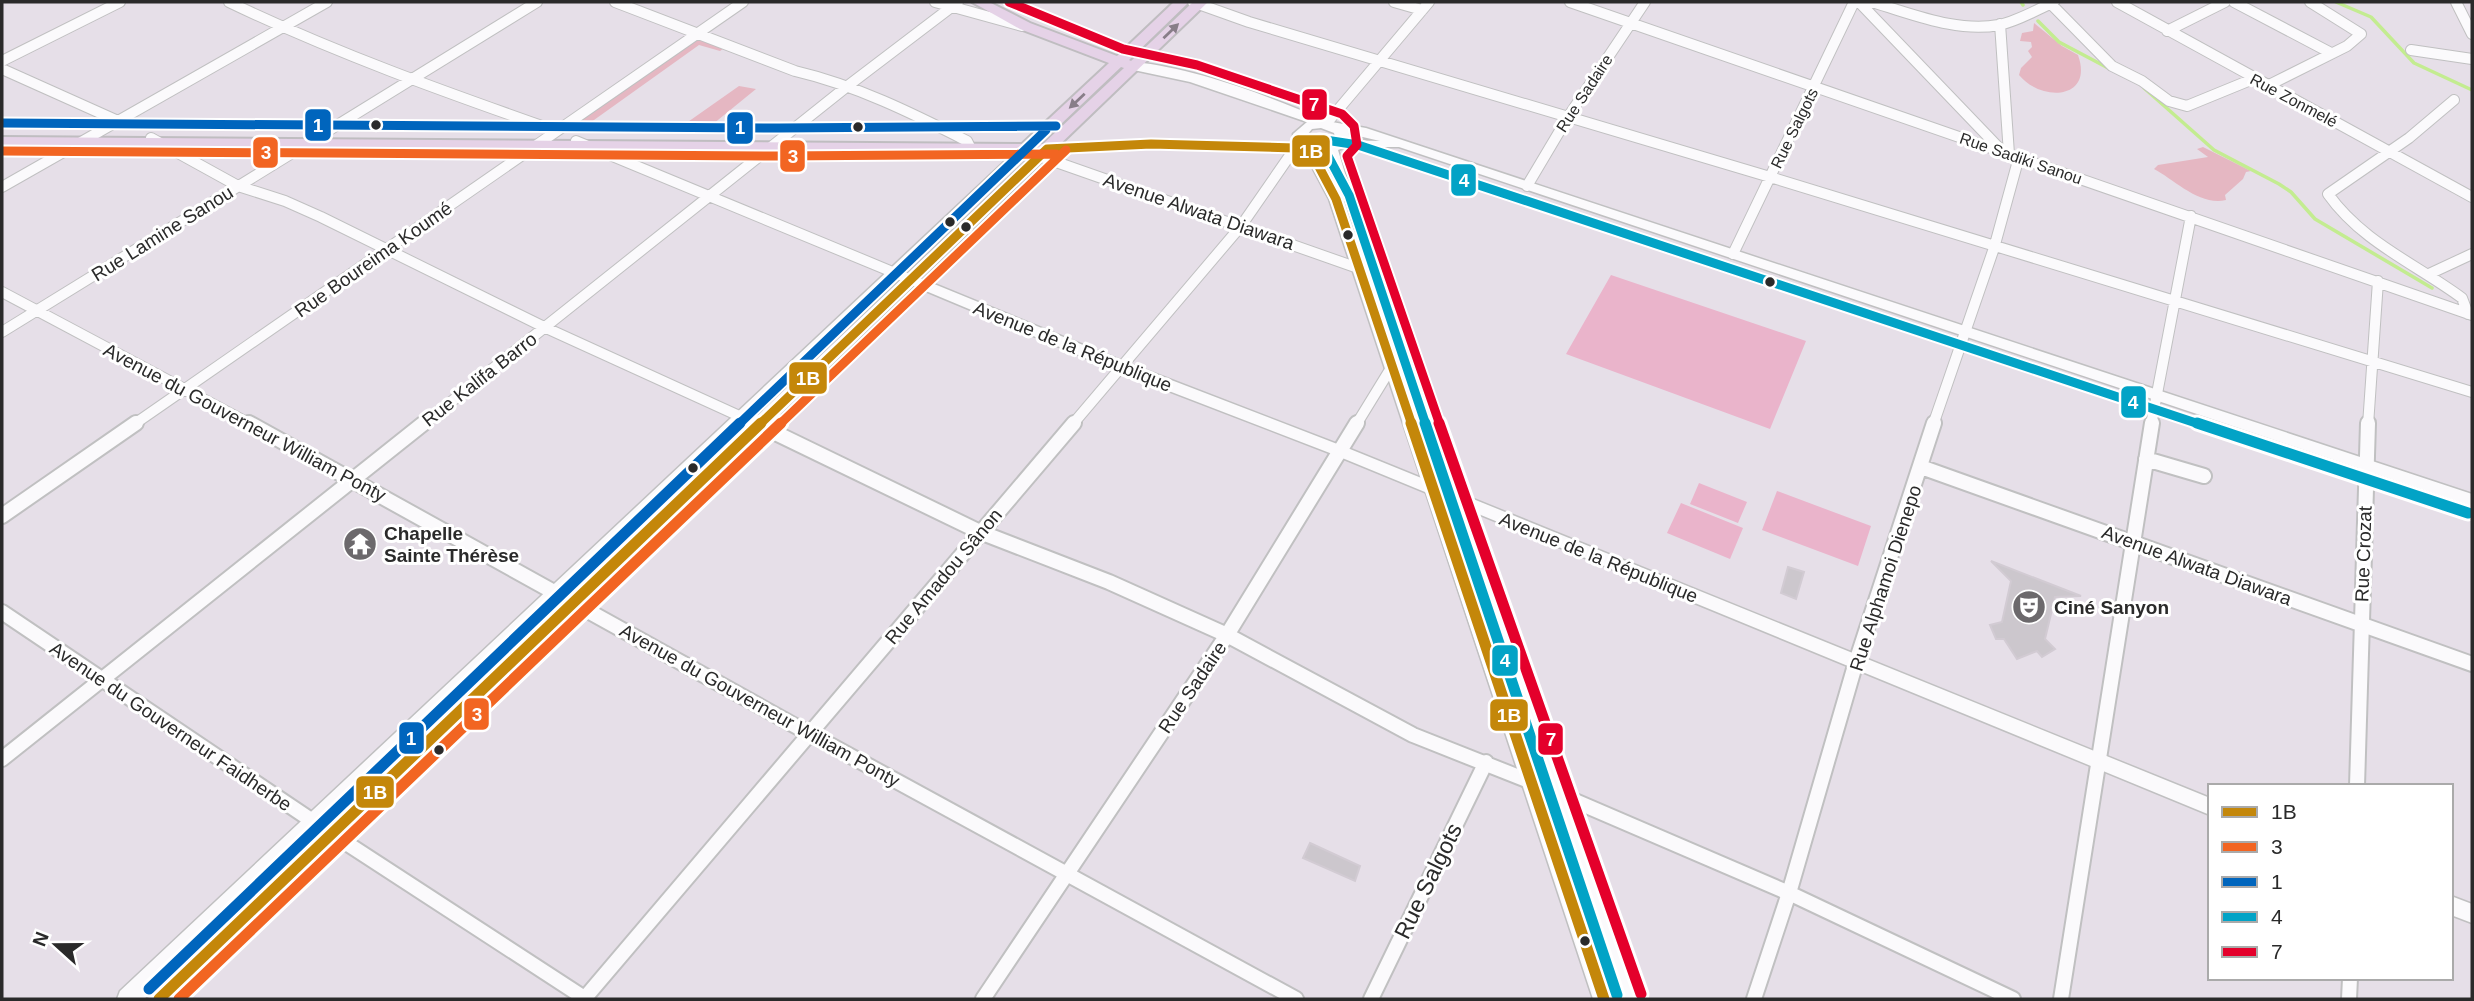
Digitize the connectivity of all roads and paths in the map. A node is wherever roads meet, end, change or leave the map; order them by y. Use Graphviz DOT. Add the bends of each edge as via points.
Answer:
graph roads {
  1 [pos="120,2"];
  2 [pos="229,2"];
  3 [pos="327,2"];
  4 [pos="537,2"];
  5 [pos="615,2"];
  6 [pos="743,2"];
  7 [pos="935,2"];
  8 [pos="979,2"];
  9 [pos="993,2"];
  10 [pos="1182,2"];
  11 [pos="1198,2"];
  12 [pos="1394,2"];
  13 [pos="1429,2"];
  14 [pos="1570,2"];
  15 [pos="1645,2"];
  16 [pos="1854,2"];
  17 [pos="1859,2"];
  18 [pos="1871,2"];
  19 [pos="2117,2"];
  20 [pos="2225,2"];
  21 [pos="2234,2"];
  22 [pos="2310,2"];
  23 [pos="2456,2"];
  24 [pos="2052,3"];
  25 [pos="954,4"];
  26 [pos="1422,10"];
  27 [pos="1630,22"];
  28 [pos="2000,24"];
  29 [pos="1025,26"];
  30 [pos="281,27"];
  31 [pos="2167,31"];
  32 [pos="699,33"];
  33 [pos="2472,34"];
  34 [pos="2411,50"];
  35 [pos="2331,53"];
  36 [pos="2472,59"];
  37 [pos="1381,60"];
  38 [pos="2,61"];
  39 [pos="1135,62"];
  40 [pos="2,69"];
  41 [pos="2253,79"];
  42 [pos="409,80"];
  43 [pos="1814,86"];
  44 [pos="2267,86"];
  45 [pos="845,88"];
  46 [pos="1261,100"];
  47 [pos="2454,100"];
  48 [pos="1567,117"];
  49 [pos="118,121"];
  50 [pos="1327,125"];
  51 [pos="556,131"];
  52 [pos="2,137"];
  53 [pos="86,140"];
  54 [pos="158,141"];
  55 [pos="2,142"];
  56 [pos="313,142"];
  57 [pos="1302,142"];
  58 [pos="539,143"];
  59 [pos="583,144"];
  60 [pos="1400,144"];
  61 [pos="775,145"];
  62 [pos="969,145"];
  63 [pos="1041,147"];
  64 [pos="1336,147"];
  65 [pos="2388,150"];
  66 [pos="2010,154"];
  67 [pos="1770,177"];
  68 [pos="237,186"];
  69 [pos="1527,186"];
  70 [pos="2,187"];
  71 [pos="707,197"];
  72 [pos="2472,197"];
  73 [pos="2191,216"];
  74 [pos="1241,226"];
  75 [pos="1994,248"];
  76 [pos="388,249"];
  77 [pos="1732,254"];
  78 [pos="2472,254"];
  79 [pos="1358,268"];
  80 [pos="2429,275"];
  81 [pos="902,276"];
  82 [pos="2378,281"];
  83 [pos="2,292"];
  84 [pos="2175,302"];
  85 [pos="36,311"];
  86 [pos="2470,314"];
  87 [pos="544,327"];
  88 [pos="1964,331"];
  89 [pos="2,332"];
  90 [pos="2371,362"];
  91 [pos="1122,367"];
  92 [pos="1391,368"];
  93 [pos="186,388"];
  94 [pos="2472,392"];
  95 [pos="2156,396"];
  96 [pos="750,421"];
  97 [pos="1340,451"];
  98 [pos="2146,459"];
  99 [pos="2366,466"];
  100 [pos="1921,467"];
  101 [pos="2204,476"];
  102 [pos="351,480"];
  103 [pos="1432,490"];
  104 [pos="1452,498"];
  105 [pos="2472,500"];
  106 [pos="2,516"];
  107 [pos="980,531"];
  108 [pos="2133,541"];
  109 [pos="566,598"];
  110 [pos="2,612"];
  111 [pos="2360,625"];
  112 [pos="1227,635"];
  113 [pos="1856,662"];
  114 [pos="2472,664"];
  115 [pos="103,679"];
  116 [pos="809,733"];
  117 [pos="2,759"];
  118 [pos="1486,762"];
  119 [pos="2098,762"];
  120 [pos="1532,782"];
  121 [pos="2357,784"];
  122 [pos="1556,793"];
  123 [pos="2208,806"];
  124 [pos="314,822"];
  125 [pos="332,834"];
  126 [pos="1067,874"];
  127 [pos="1789,893"];
  128 [pos="2453,906"];
  129 [pos="2472,914"];
  130 [pos="2350,980"];
  131 [pos="128,999"];
  132 [pos="159,999"];
  133 [pos="585,999"];
  134 [pos="983,999"];
  135 [pos="1296,999"];
  136 [pos="1371,999"];
  137 [pos="1604,999"];
  138 [pos="1628,999"];
  139 [pos="1754,999"];
  140 [pos="2013,999"];
  141 [pos="2061,999"];
  142 [pos="2349,999"];
  1 -- 38 [label="street"];
  2 -- 30 [label="street"];
  3 -- 30 [label="street"];
  4 -- 42 [label="street, Rue Lamine Sanou"];
  5 -- 32 [label="street"];
  6 -- 32 [label="street, Rue Boureima Koumé"];
  7 -- 25 [label="street"];
  8 -- 29 [label="main road"];
  9 -- 39 [label="main road"];
  10 -- 39 [label="main road"];
  11 -- 37 [label="street" via="1249,22"];
  39 -- 11 [label="main road, one-way"];
  12 -- 26 [label="street"];
  13 -- 26 [label="street"];
  14 -- 27 [label="street, Rue Sadiki Sanou"];
  15 -- 27 [label="street, Rue Sadaire"];
  16 -- 43 [label="street, Rue Salgots"];
  17 -- 66 [label="street"];
  18 -- 28 [label="street" via="1952,23"];
  19 -- 31 [label="street, Rue Zonmelé"];
  20 -- 31 [label="street"];
  21 -- 35 [label="street"];
  22 -- 35 [label="street" via="2361,34"];
  23 -- 33 [label="street"];
  24 -- 28 [label="street"];
  24 -- 41 [label="street" via="2112,66 2173,103 2187,106"];
  25 -- 29 [label="street"];
  25 -- 45 [label="street, Rue Kalifa Barro"];
  26 -- 37 [label="street"];
  27 -- 43 [label="street, Rue Sadiki Sanou"];
  27 -- 48 [label="street, Rue Sadaire"];
  28 -- 66 [label="street"];
  29 -- 39 [label="main road"];
  30 -- 42 [label="street"];
  30 -- 49 [label="street"];
  31 -- 41 [label="street, Rue Zonmelé"];
  32 -- 45 [label="street"];
  32 -- 51 [label="street, Rue Boureima Koumé"];
  34 -- 36 [label="street"];
  35 -- 44 [label="street"];
  37 -- 48 [label="street"];
  37 -- 50 [label="street"];
  39 -- 46 [label="main road"];
  39 -- 63 [label="main road"];
  40 -- 49 [label="street"];
  41 -- 44 [label="street, Rue Zonmelé"];
  42 -- 51 [label="street"];
  42 -- 56 [label="street, Rue Lamine Sanou"];
  43 -- 66 [label="street, Rue Sadiki Sanou"];
  43 -- 67 [label="street, Rue Salgots"];
  44 -- 65 [label="street, Rue Zonmelé"];
  45 -- 61 [label="street, Rue Kalifa Barro"];
  45 -- 62 [label="street" via="901,107"];
  46 -- 50 [label="main road"];
  46 -- 57 [label="main road"];
  47 -- 65 [label="street" via="2429,126"];
  48 -- 67 [label="street"];
  48 -- 69 [label="street, Rue Sadaire"];
  49 -- 53 [label="street"];
  50 -- 57 [label="main road" via="1308,126"];
  50 -- 60 [label="street"];
  50 -- 64 [label="main road" via="1344,135"];
  51 -- 58 [label="street, Rue Boureima Koumé"];
  52 -- 53 [label="main road"];
  53 -- 54 [label="main road"];
  53 -- 55 [label="main road"];
  53 -- 70 [label="street"];
  54 -- 56 [label="main road"];
  54 -- 68 [label="street"];
  56 -- 58 [label="main road"];
  56 -- 68 [label="street, Rue Lamine Sanou"];
  57 -- 63 [label="main road"];
  57 -- 64 [label="main road"];
  57 -- 74 [label="street, Rue Amadou Sânon"];
  57 -- 79 [label="main road" via="1336,199"];
  58 -- 59 [label="main road"];
  58 -- 76 [label="street, Rue Boureima Koumé"];
  59 -- 61 [label="main road"];
  59 -- 71 [label="street"];
  60 -- 64 [label="street"];
  60 -- 69 [label="street"];
  61 -- 62 [label="main road"];
  61 -- 71 [label="street, Rue Kalifa Barro"];
  62 -- 63 [label="main road"];
  63 -- 74 [label="street, Avenue Alwata Diawara"];
  63 -- 81 [label="main road"];
  64 -- 104 [label="main road"];
  65 -- 72 [label="street, Rue Zonmelé"];
  65 -- 80 [label="street" via="2328,194 2359,228"];
  66 -- 73 [label="street, Rue Sadiki Sanou"];
  66 -- 75 [label="street, Rue Alphamoi Dienepo"];
  67 -- 75 [label="street"];
  67 -- 77 [label="street, Rue Salgots"];
  68 -- 76 [label="street" via="285,201"];
  68 -- 85 [label="street, Rue Lamine Sanou"];
  69 -- 77 [label="street"];
  71 -- 81 [label="street"];
  71 -- 87 [label="street, Rue Kalifa Barro"];
  73 -- 82 [label="street, Rue Sadiki Sanou"];
  73 -- 84 [label="street"];
  74 -- 79 [label="street, Avenue Alwata Diawara"];
  74 -- 91 [label="street, Rue Amadou Sânon"];
  75 -- 84 [label="street"];
  75 -- 88 [label="street, Rue Alphamoi Dienepo"];
  76 -- 87 [label="street"];
  76 -- 93 [label="street, Rue Boureima Koumé"];
  77 -- 88 [label="street"];
  78 -- 80 [label="street"];
  79 -- 92 [label="main road"];
  80 -- 86 [label="street" via="2462,298"];
  81 -- 91 [label="street, Avenue de la République"];
  81 -- 96 [label="main road"];
  82 -- 86 [label="street, Rue Sadiki Sanou"];
  82 -- 90 [label="street, Rue Crozat"];
  83 -- 85 [label="street, Avenue du Gouverneur William Ponty"];
  84 -- 90 [label="street"];
  84 -- 95 [label="street"];
  85 -- 89 [label="street, Rue Lamine Sanou"];
  85 -- 93 [label="street, Avenue du Gouverneur William Ponty"];
  87 -- 96 [label="street"];
  87 -- 102 [label="street, Rue Kalifa Barro"];
  88 -- 95 [label="street"];
  88 -- 100 [label="street, Rue Alphamoi Dienepo"];
  90 -- 94 [label="street"];
  90 -- 99 [label="street, Rue Crozat"];
  91 -- 97 [label="street, Avenue de la République"];
  91 -- 107 [label="street, Rue Amadou Sânon"];
  92 -- 97 [label="street, Rue Sadaire"];
  92 -- 103 [label="main road"];
  93 -- 102 [label="street, Avenue du Gouverneur William Ponty"];
  93 -- 106 [label="street, Rue Boureima Koumé"];
  95 -- 98 [label="street"];
  95 -- 99 [label="street"];
  96 -- 107 [label="street"];
  96 -- 109 [label="main road"];
  97 -- 103 [label="street, Avenue de la République"];
  97 -- 112 [label="street, Rue Sadaire"];
  98 -- 101 [label="street"];
  98 -- 108 [label="street"];
  99 -- 105 [label="street"];
  99 -- 111 [label="street, Rue Crozat"];
  100 -- 108 [label="street, Avenue Alwata Diawara"];
  100 -- 113 [label="street, Rue Alphamoi Dienepo"];
  102 -- 109 [label="street, Avenue du Gouverneur William Ponty"];
  102 -- 115 [label="street, Rue Kalifa Barro"];
  103 -- 104 [label="street, Avenue de la République"];
  103 -- 120 [label="main road"];
  104 -- 113 [label="street, Avenue de la République"];
  104 -- 122 [label="main road"];
  107 -- 112 [label="street"];
  107 -- 116 [label="street, Rue Amadou Sânon"];
  108 -- 111 [label="street, Avenue Alwata Diawara"];
  108 -- 119 [label="street"];
  109 -- 116 [label="street, Avenue du Gouverneur William Ponty"];
  109 -- 124 [label="main road"];
  109 -- 125 [label="main road"];
  110 -- 115 [label="street, Avenue du Gouverneur Faidherbe"];
  111 -- 114 [label="street, Avenue Alwata Diawara"];
  111 -- 121 [label="street, Rue Crozat"];
  112 -- 118 [label="street" via="1413,735"];
  112 -- 126 [label="street, Rue Sadaire"];
  113 -- 119 [label="street, Avenue de la République"];
  113 -- 127 [label="street, Rue Alphamoi Dienepo"];
  115 -- 117 [label="street, Rue Kalifa Barro"];
  115 -- 124 [label="street, Avenue du Gouverneur Faidherbe"];
  116 -- 126 [label="street, Avenue du Gouverneur William Ponty"];
  116 -- 133 [label="street, Rue Amadou Sânon"];
  118 -- 120 [label="street"];
  118 -- 136 [label="street, Rue Salgots"];
  119 -- 123 [label="street, Avenue de la République"];
  119 -- 141 [label="street"];
  120 -- 122 [label="street"];
  120 -- 137 [label="main road"];
  122 -- 127 [label="street"];
  122 -- 138 [label="main road"];
  124 -- 125 [label="street, Avenue du Gouverneur Faidherbe"];
  124 -- 131 [label="main road"];
  125 -- 132 [label="main road"];
  125 -- 133 [label="street, Avenue du Gouverneur Faidherbe"];
  126 -- 134 [label="street, Rue Sadaire"];
  126 -- 135 [label="street, Avenue du Gouverneur William Ponty"];
  127 -- 139 [label="street, Rue Alphamoi Dienepo"];
  127 -- 140 [label="street"];
  128 -- 129 [label="street"];
  130 -- 142 [label="street"];
}
